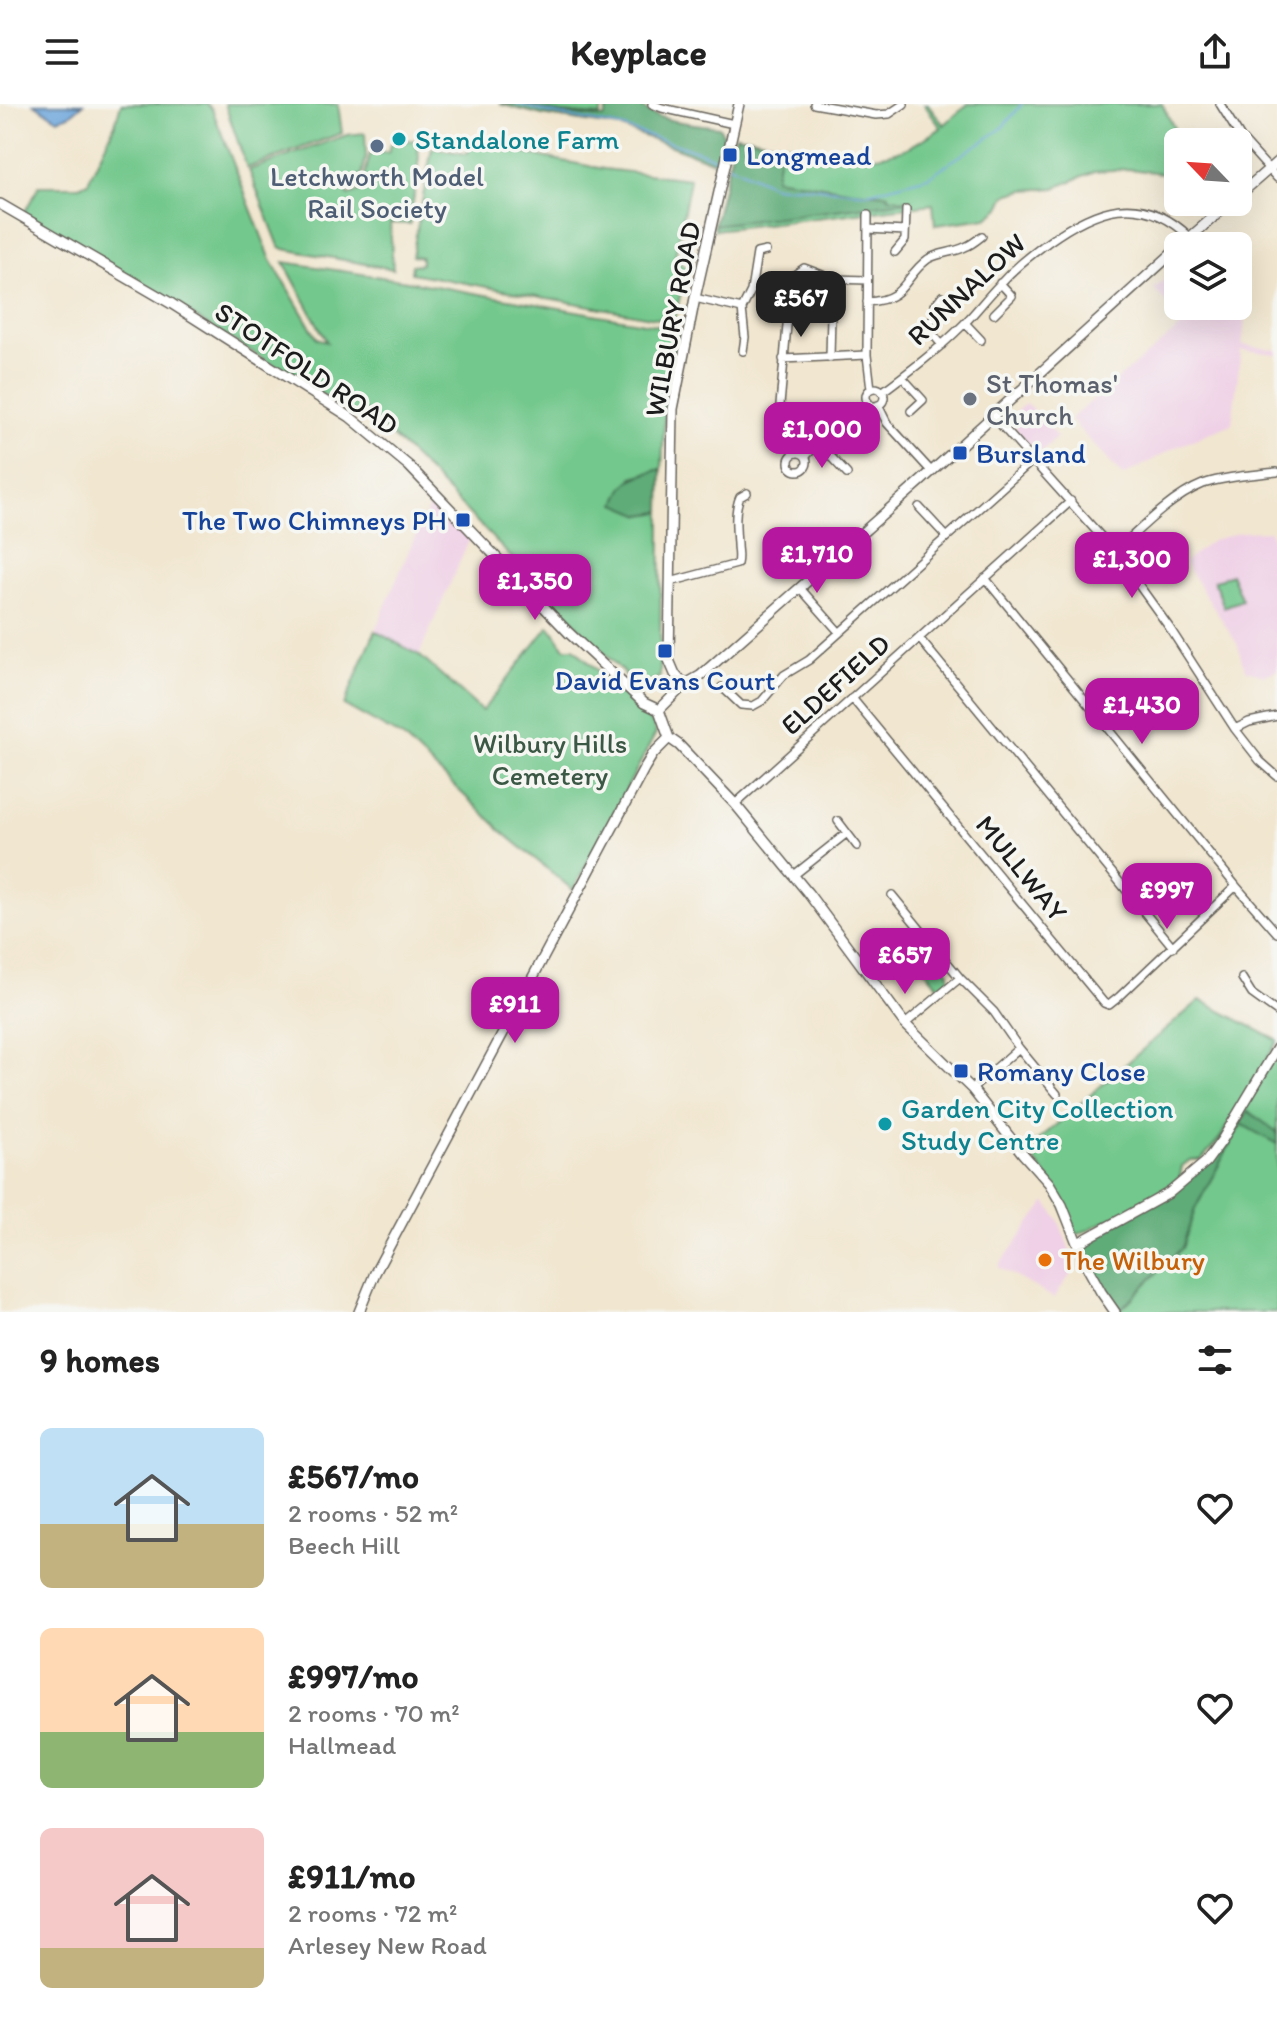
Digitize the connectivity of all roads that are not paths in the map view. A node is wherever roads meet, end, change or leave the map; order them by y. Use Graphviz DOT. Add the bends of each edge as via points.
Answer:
graph roads {
  1 [pos="652,104"];
  2 [pos="739,104"];
  3 [pos="814,104"];
  4 [pos="904,104"];
  5 [pos="1220,104"];
  6 [pos="833,106"];
  7 [pos="734,124"];
  8 [pos="1273,166"];
  9 [pos="1277,178"];
  10 [pos="1252,184"];
  11 [pos="0,204"];
  12 [pos="906,210"];
  13 [pos="868,215"];
  14 [pos="1215,216"];
  15 [pos="868,229"];
  16 [pos="905,231"];
  17 [pos="1185,232"];
  18 [pos="1196,232"];
  19 [pos="982,236"];
  20 [pos="766,251"];
  21 [pos="895,252"];
  22 [pos="1164,260"];
  23 [pos="867,280"];
  24 [pos="1000,283"];
  25 [pos="942,296"];
  26 [pos="695,298"];
  27 [pos="867,302"];
  28 [pos="742,309"];
  29 [pos="831,314"];
  30 [pos="994,314"];
  31 [pos="965,323"];
  32 [pos="926,326"];
  33 [pos="918,333"];
  34 [pos="981,340"];
  35 [pos="942,345"];
  36 [pos="743,351"];
  37 [pos="867,355"];
  38 [pos="830,358"];
  39 [pos="783,359"];
  40 [pos="902,377"];
  41 [pos="871,389"];
  42 [pos="882,392"];
  43 [pos="868,402"];
  44 [pos="878,405"];
  45 [pos="911,411"];
  46 [pos="992,415"];
  47 [pos="819,444"];
  48 [pos="797,452"];
  49 [pos="806,456"];
  50 [pos="1033,460"];
  51 [pos="931,471"];
  52 [pos="1277,472"];
  53 [pos="847,474"];
  54 [pos="747,493"];
  55 [pos="1071,501"];
  56 [pos="919,507"];
  57 [pos="946,536"];
  58 [pos="1115,552"];
  59 [pos="985,578"];
  60 [pos="670,582"];
  61 [pos="800,588"];
  62 [pos="839,632"];
  63 [pos="919,638"];
  64 [pos="684,685"];
  65 [pos="722,687"];
  66 [pos="852,698"];
  67 [pos="659,710"];
  68 [pos="1277,716"];
  69 [pos="1235,729"];
  70 [pos="669,738"];
  71 [pos="1277,776"];
  72 [pos="735,804"];
  73 [pos="838,821"];
  74 [pos="847,833"];
  75 [pos="857,846"];
  76 [pos="794,875"];
  77 [pos="1236,886"];
  78 [pos="892,895"];
  79 [pos="1277,933"];
  80 [pos="1173,947"];
  81 [pos="960,978"];
  82 [pos="1242,978"];
  83 [pos="1277,1012"];
  84 [pos="905,1024"];
  85 [pos="1019,1048"];
  86 [pos="1277,1048"];
  87 [pos="972,1089"];
  88 [pos="1057,1094"];
  89 [pos="1078,1243"];
  90 [pos="359,1312"];
  91 [pos="1115,1312"];
  1 -- 7 [label="street"];
  2 -- 7 [label="street, WILBURY ROAD"];
  3 -- 6 [label="street"];
  4 -- 6 [label="street" via="881,115"];
  5 -- 8 [label="street" via="1241,138"];
  7 -- 26 [label="street, WILBURY ROAD"];
  8 -- 9 [label="street"];
  8 -- 10 [label="street"];
  11 -- 67 [label="street, STOTFOLD ROAD" via="350,417 409,466 569,633 644,703"];
  12 -- 16 [label="street"];
  13 -- 15 [label="street"];
  14 -- 18 [label="street"];
  15 -- 16 [label="street"];
  15 -- 23 [label="street"];
  16 -- 21 [label="street"];
  17 -- 24 [label="street, RUNNALOW" via="1151,211 1103,212 1072,225"];
  19 -- 27 [label="street" via="965,248 928,260 895,295"];
  20 -- 28 [label="street" via="757,253 751,291"];
  22 -- 46 [label="street"];
  23 -- 27 [label="street"];
  23 -- 39 [label="street" via="799,270 791,280"];
  24 -- 30 [label="street" via="1012,296"];
  24 -- 31 [label="street, RUNNALOW"];
  25 -- 32 [label="street" via="935,305 938,314"];
  26 -- 28 [label="street"];
  26 -- 60 [label="street, WILBURY ROAD" via="673,409"];
  27 -- 37 [label="street"];
  28 -- 36 [label="street"];
  29 -- 38 [label="street"];
  31 -- 34 [label="street"];
  31 -- 35 [label="street, RUNNALOW"];
  32 -- 33 [label="street"];
  32 -- 35 [label="street"];
  35 -- 40 [label="street, RUNNALOW"];
  37 -- 38 [label="street"];
  37 -- 41 [label="street"];
  38 -- 39 [label="street"];
  39 -- 48 [label="street" via="781,412"];
  40 -- 42 [label="street, RUNNALOW"];
  40 -- 45 [label="street, RUNNALOW" via="923,400"];
  41 -- 42 [label="street"];
  41 -- 43 [label="street"];
  42 -- 44 [label="street"];
  43 -- 44 [label="street"];
  43 -- 47 [label="street"];
  44 -- 51 [label="street" via="887,423"];
  46 -- 50 [label="street"];
  46 -- 51 [label="street"];
  47 -- 49 [label="street"];
  47 -- 53 [label="street"];
  48 -- 49 [label="street"];
  48 -- 49 [label="street" via="789,460 794,470 805,468"];
  50 -- 55 [label="street"];
  50 -- 57 [label="street"];
  51 -- 61 [label="street"];
  52 -- 58 [label="street" via="1201,485 1171,503"];
  54 -- 60 [label="street" via="737,504 737,564"];
  55 -- 58 [label="street"];
  55 -- 59 [label="street, ELDEFIELD"];
  56 -- 57 [label="street"];
  57 -- 62 [label="street"];
  58 -- 69 [label="street"];
  59 -- 63 [label="street, ELDEFIELD"];
  59 -- 77 [label="street"];
  60 -- 64 [label="street, WILBURY ROAD" via="669,660"];
  61 -- 62 [label="street"];
  61 -- 64 [label="street"];
  62 -- 65 [label="street" via="784,675 758,704 741,705"];
  63 -- 66 [label="street, ELDEFIELD"];
  63 -- 80 [label="street"];
  64 -- 67 [label="street"];
  66 -- 72 [label="street, ELDEFIELD"];
  66 -- 80 [label="street, MULLWAY" via="1104,1003 1114,1002"];
  67 -- 70 [label="street"];
  68 -- 69 [label="street"];
  69 -- 71 [label="street"];
  70 -- 72 [label="street"];
  70 -- 90 [label="street" via="645,767"];
  72 -- 76 [label="street"];
  73 -- 74 [label="street"];
  74 -- 75 [label="street"];
  74 -- 76 [label="street"];
  76 -- 84 [label="street"];
  77 -- 79 [label="street"];
  77 -- 80 [label="street, MULLWAY"];
  78 -- 81 [label="street"];
  81 -- 84 [label="street"];
  81 -- 85 [label="street" via="994,1012"];
  82 -- 83 [label="street" via="1252,994"];
  84 -- 87 [label="street"];
  85 -- 87 [label="street"];
  85 -- 88 [label="street"];
  86 -- 89 [label="street" via="1206,1162 1169,1193"];
  87 -- 89 [label="street" via="1049,1183"];
  89 -- 91 [label="street"];
}
